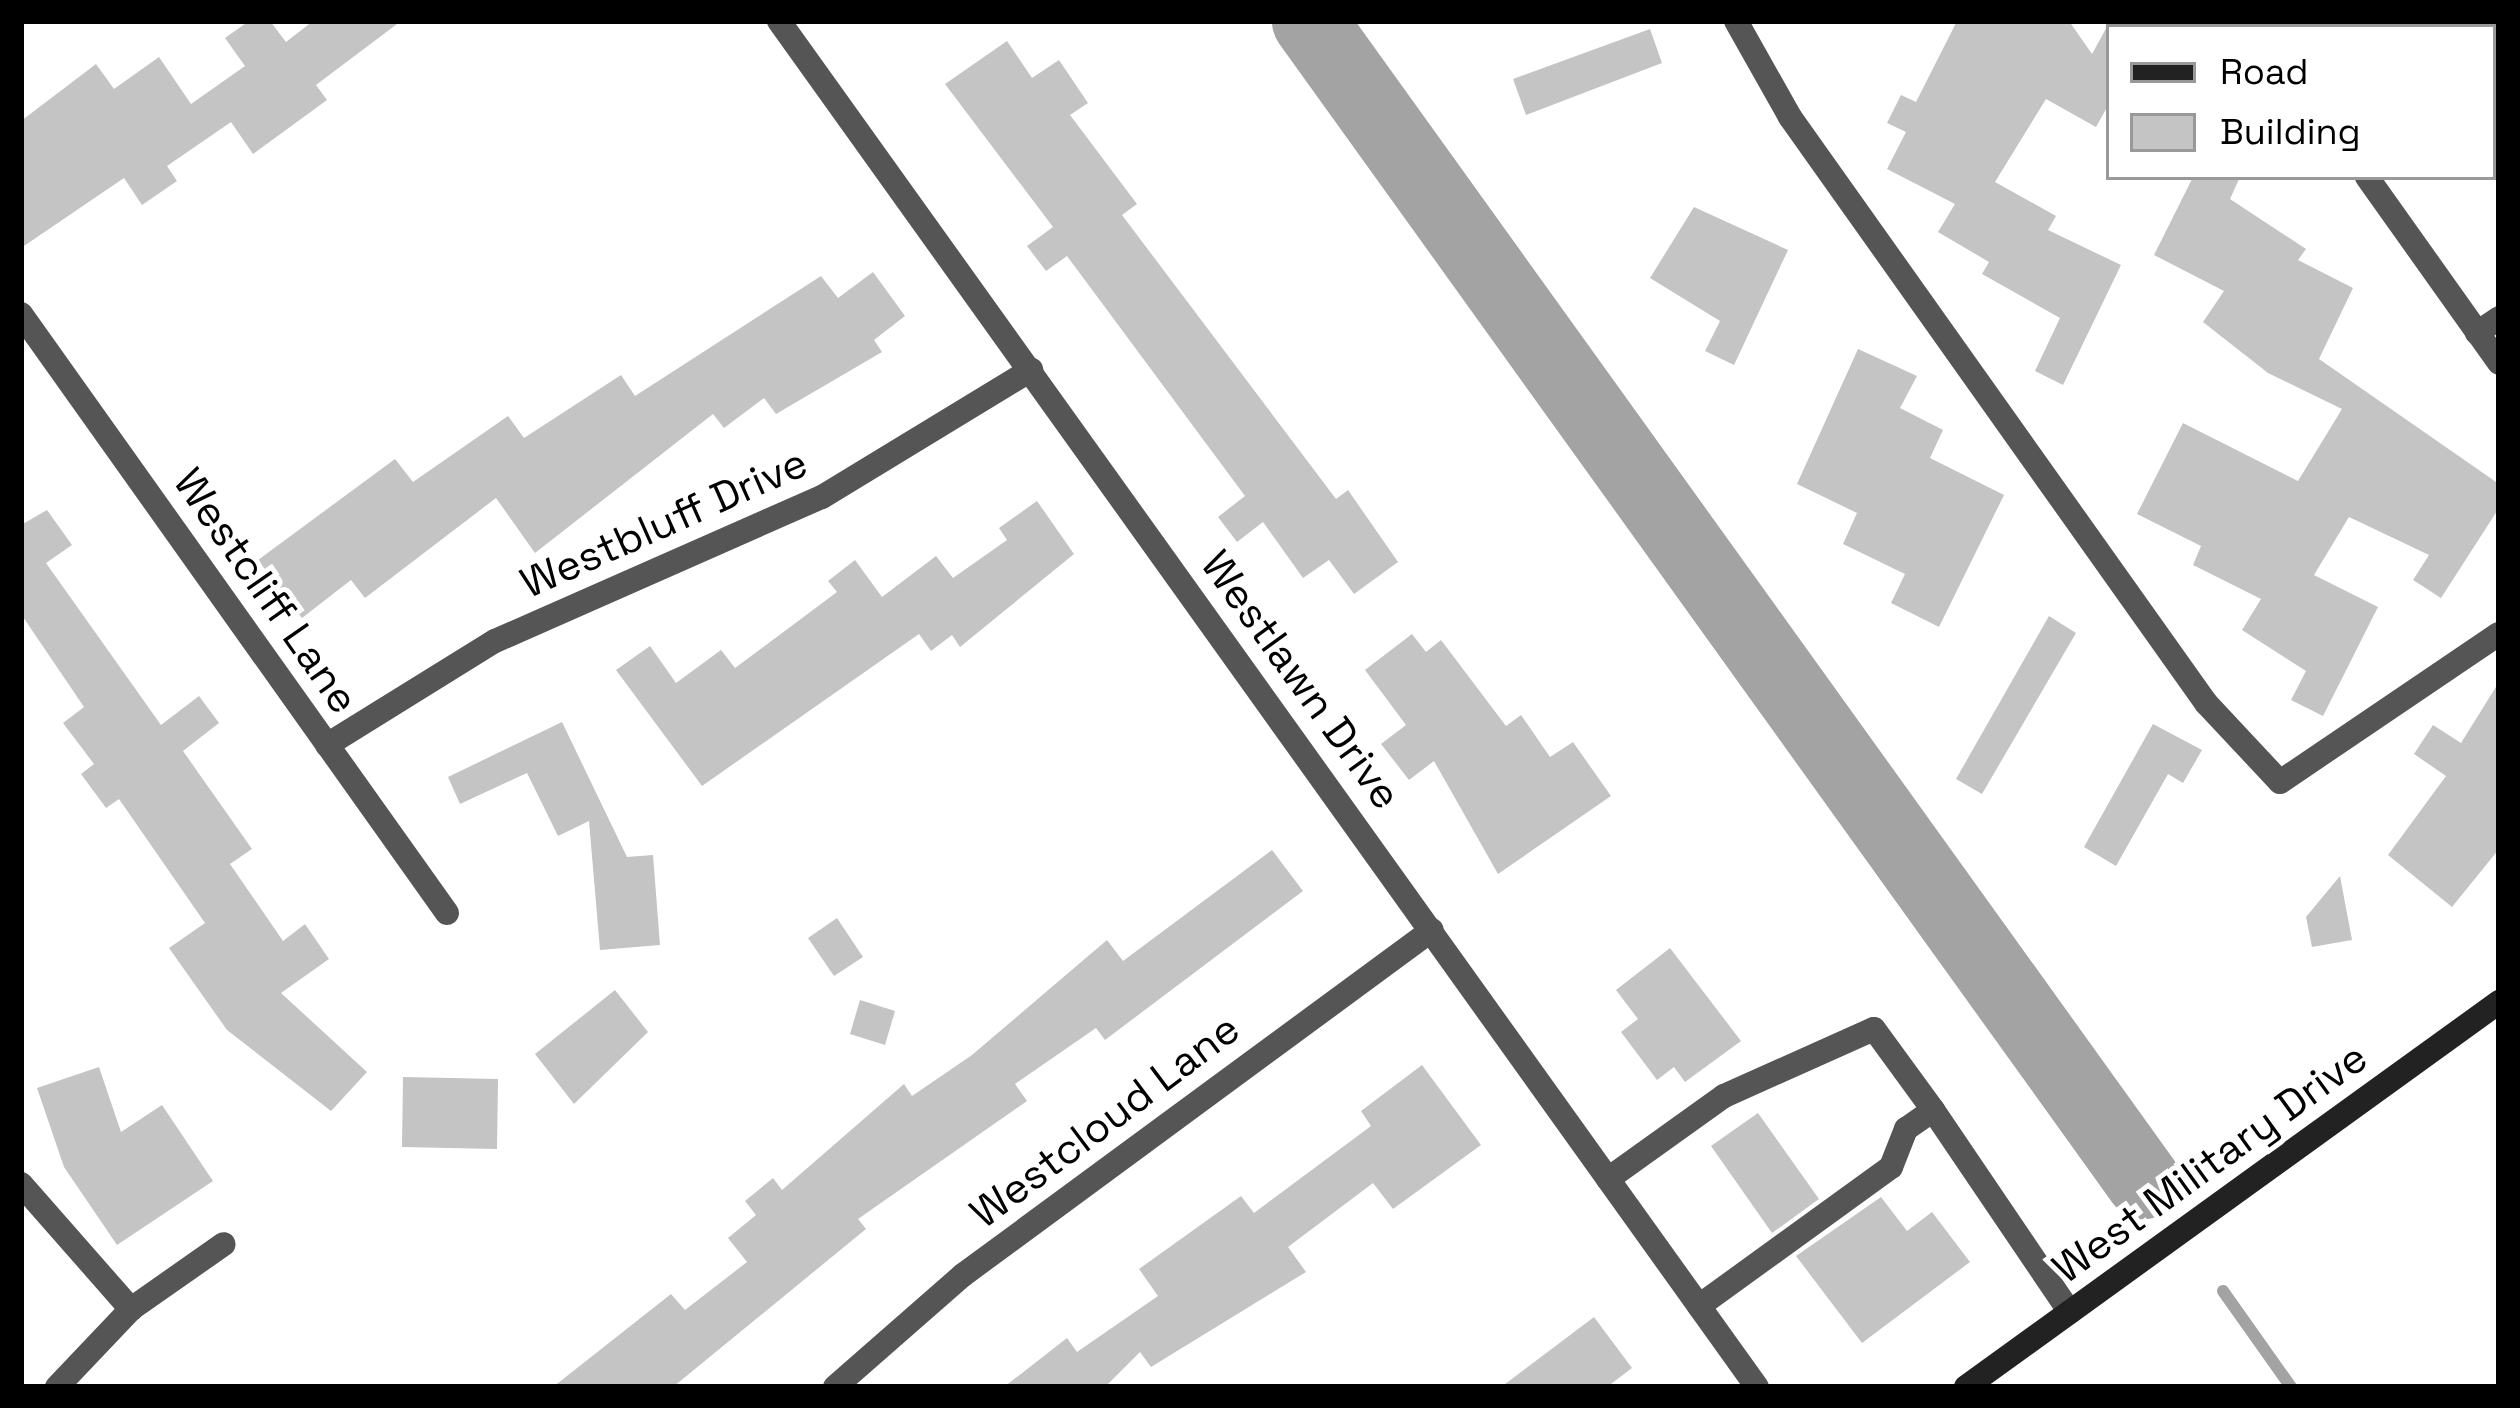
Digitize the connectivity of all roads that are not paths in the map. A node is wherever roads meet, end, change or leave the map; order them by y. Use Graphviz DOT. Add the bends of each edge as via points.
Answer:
graph roads {
  1 [pos="778,21"];
  2 [pos="1736,21"];
  3 [pos="2369,180"];
  4 [pos="21,314"];
  5 [pos="2499,317"];
  6 [pos="2477,333"];
  7 [pos="2499,363"];
  8 [pos="1030,370"];
  9 [pos="2499,634"];
  10 [pos="327,745"];
  11 [pos="447,913"];
  12 [pos="1432,930"];
  13 [pos="2499,1002"];
  14 [pos="1933,1110"];
  15 [pos="1608,1179"];
  16 [pos="21,1184"];
  17 [pos="224,1244"];
  18 [pos="1699,1306"];
  19 [pos="131,1309"];
  20 [pos="2070,1312"];
  21 [pos="57,1387"];
  22 [pos="835,1387"];
  23 [pos="1757,1387"];
  24 [pos="1966,1387"];
  1 -- 8 [label="street, Westlawn Drive"];
  2 -- 9 [label="street" via="1790,117 2192,684 2280,782"];
  3 -- 6 [label="street"];
  4 -- 10 [label="street, Westcliff Lane"];
  5 -- 6 [label="street"];
  6 -- 7 [label="street"];
  8 -- 10 [label="street, Westbluff Drive" via="822,496 495,641"];
  8 -- 12 [label="street, Westlawn Drive"];
  10 -- 11 [label="street, Westcliff Lane"];
  12 -- 15 [label="street, Westlawn Drive"];
  12 -- 22 [label="street, Westcloud Lane" via="980,1262"];
  13 -- 20 [label="main road, West Military Drive"];
  14 -- 15 [label="street" via="1874,1029 1724,1096"];
  14 -- 18 [label="street" via="1906,1130 1891,1167"];
  14 -- 20 [label="street"];
  15 -- 18 [label="street, Westlawn Drive"];
  16 -- 19 [label="street"];
  17 -- 19 [label="street"];
  18 -- 23 [label="street, Westlawn Drive"];
  19 -- 21 [label="street"];
  20 -- 24 [label="main road, West Military Drive"];
}
